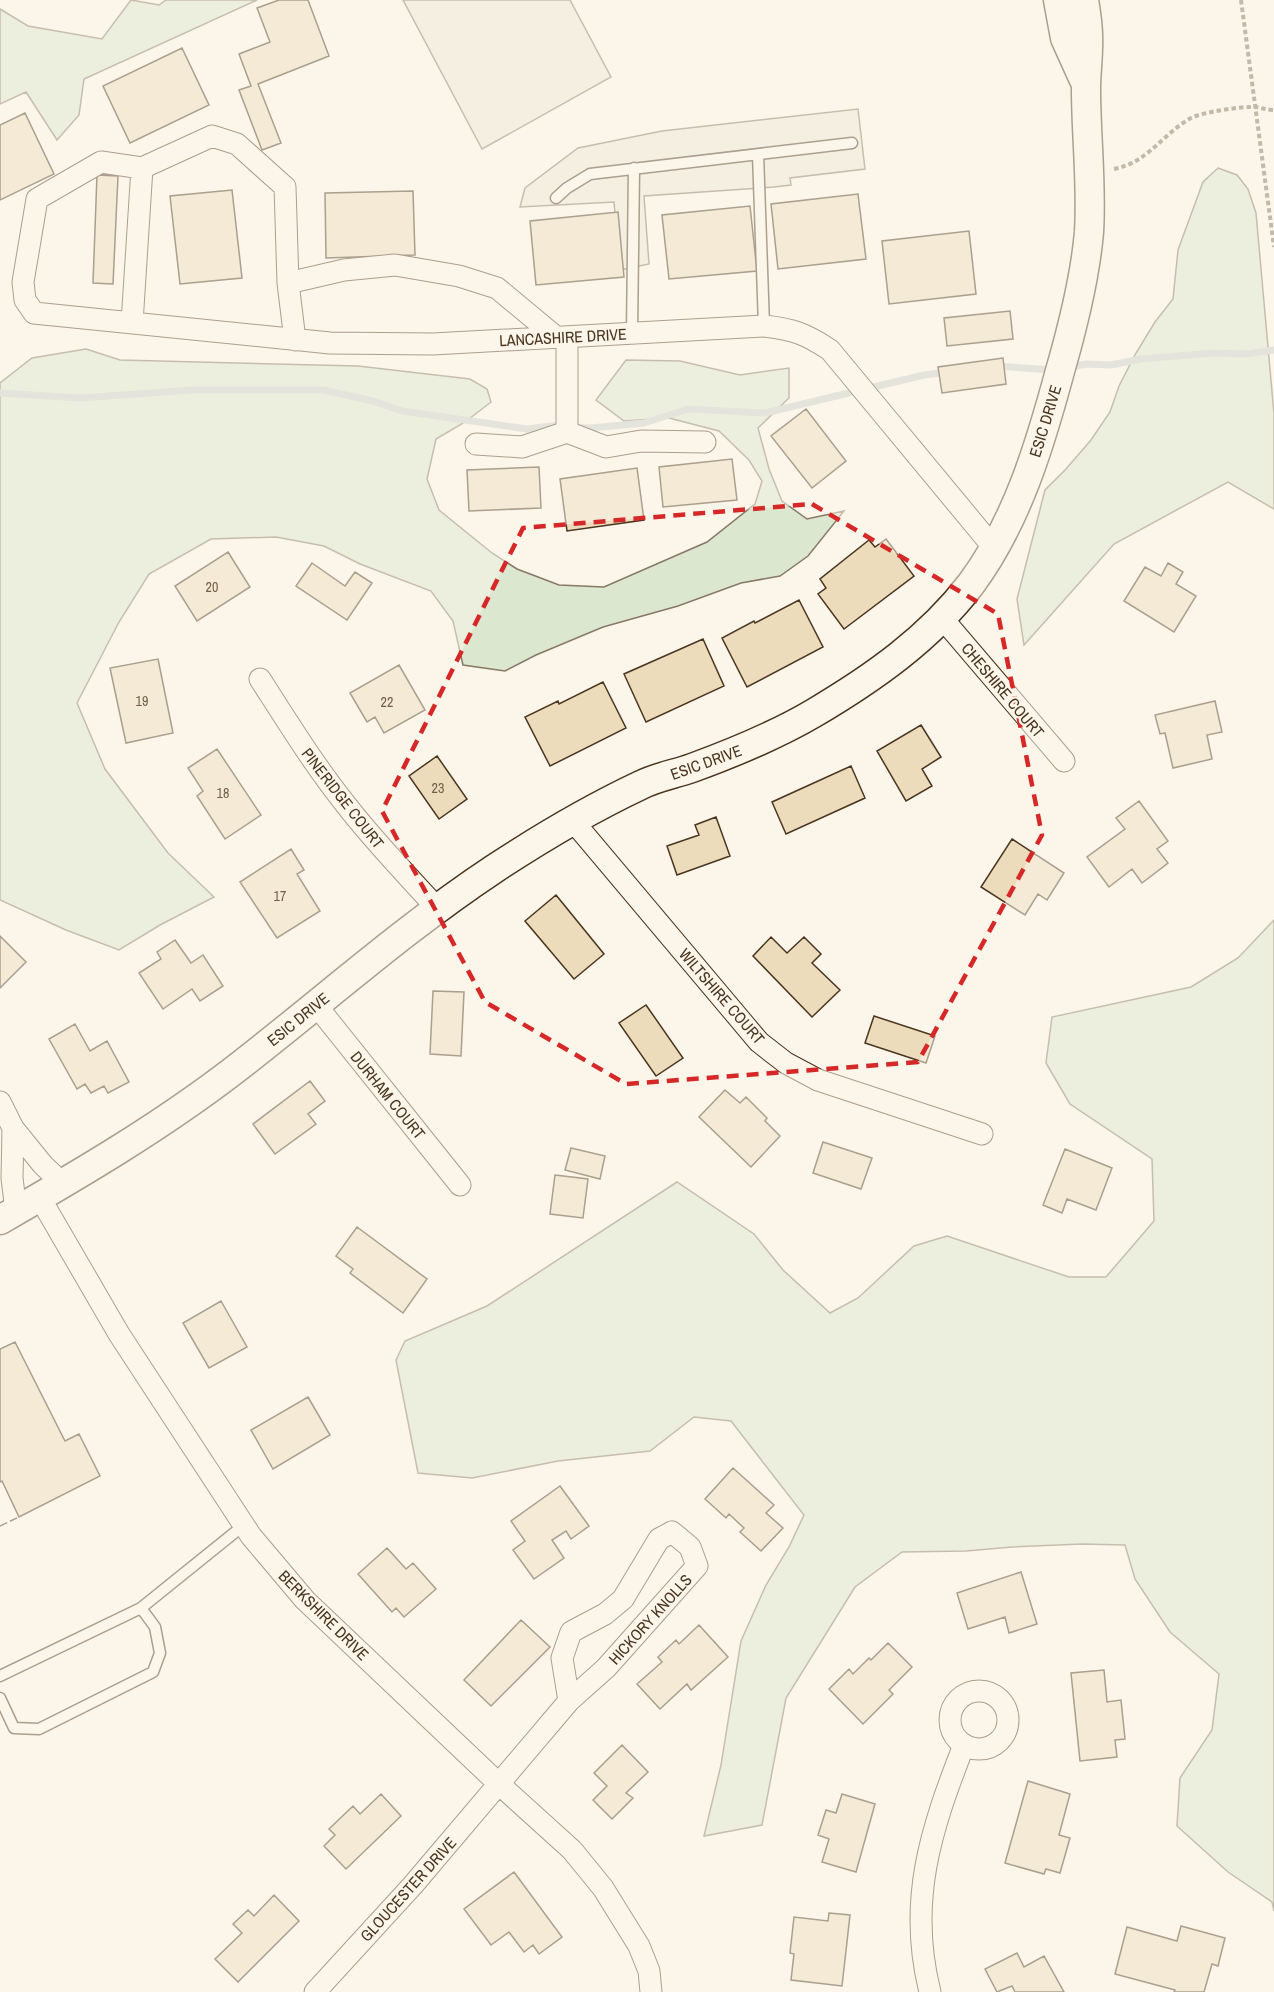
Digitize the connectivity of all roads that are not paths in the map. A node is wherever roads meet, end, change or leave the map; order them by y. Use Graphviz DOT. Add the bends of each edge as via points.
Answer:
graph roads {
  1 [pos="1058,0"];
  2 [pos="1084,0"];
  3 [pos="1086,85"];
  4 [pos="852,143"];
  5 [pos="758,154"];
  6 [pos="142,168"];
  7 [pos="634,168"];
  8 [pos="556,198"];
  9 [pos="288,284"];
  10 [pos="132,323"];
  11 [pos="764,326"];
  12 [pos="632,333"];
  13 [pos="561,337"];
  14 [pos="295,340"];
  15 [pos="567,432"];
  16 [pos="705,442"];
  17 [pos="476,444"];
  18 [pos="994,548"];
  19 [pos="942,618"];
  20 [pos="260,679"];
  21 [pos="1064,761"];
  22 [pos="573,821"];
  23 [pos="438,908"];
  24 [pos="316,1005"];
  25 [pos="0,1102"];
  26 [pos="14,1128"];
  27 [pos="982,1134"];
  28 [pos="460,1185"];
  29 [pos="29,1203"];
  30 [pos="244,1525"];
  31 [pos="141,1608"];
  32 [pos="0,1676"];
  33 [pos="0,1698"];
  34 [pos="569,1701"];
  35 [pos="964,1745"];
  36 [pos="499,1784"];
  37 [pos="315,1992"];
  38 [pos="651,1992"];
  39 [pos="930,1992"];
  1 -- 3 [label="street, ESIC DRIVE" via="1065,38"];
  2 -- 3 [label="street, ESIC DRIVE" via="1088,33"];
  3 -- 18 [label="street, ESIC DRIVE" via="1089,233 1077,310 1035,455 1018,501"];
  4 -- 5 [label="lane"];
  5 -- 7 [label="lane"];
  5 -- 11 [label="lane"];
  6 -- 9 [label="street" via="212,136 237,144 285,187"];
  6 -- 10 [label="street"];
  6 -- 10 [label="street, LANCASHIRE DRIVE" via="101,162 36,199 23,282 25,300 34,313"];
  7 -- 8 [label="lane" via="590,174"];
  7 -- 12 [label="lane"];
  9 -- 13 [label="street" via="344,270 395,265 459,276 497,288"];
  9 -- 14 [label="street"];
  10 -- 14 [label="street, LANCASHIRE DRIVE"];
  11 -- 12 [label="street, LANCASHIRE DRIVE"];
  11 -- 18 [label="street, LANCASHIRE DRIVE" via="809,336 830,350"];
  12 -- 13 [label="street, LANCASHIRE DRIVE"];
  13 -- 14 [label="street, LANCASHIRE DRIVE" via="433,344"];
  13 -- 15 [label="street"];
  15 -- 16 [label="street" via="606,447 641,441"];
  15 -- 17 [label="street" via="522,447"];
  18 -- 19 [label="street, ESIC DRIVE"];
  19 -- 21 [label="street, CHESHIRE COURT"];
  19 -- 22 [label="street, ESIC DRIVE" via="862,684 809,717 743,748 645,783"];
  20 -- 23 [label="street, PINERIDGE COURT" via="342,801"];
  22 -- 23 [label="street, ESIC DRIVE"];
  22 -- 27 [label="street, WILTSHIRE COURT" via="759,1042 786,1063 818,1080"];
  23 -- 24 [label="street, ESIC DRIVE"];
  24 -- 28 [label="street, DURHAM COURT"];
  24 -- 29 [label="street, ESIC DRIVE" via="230,1074 145,1134"];
  25 -- 26 [label="street"];
  26 -- 29 [label="street" via="12,1178"];
  26 -- 29 [label="street" via="43,1165"];
  29 -- 30 [label="street, BERKSHIRE DRIVE"];
  30 -- 31 [label="lane"];
  30 -- 36 [label="street, BERKSHIRE DRIVE" via="305,1600"];
  31 -- 32 [label="lane"];
  31 -- 33 [label="lane" via="155,1627 160,1653 153,1672 39,1729 14,1728"];
  34 -- 34 [label="street, HICKORY KNOLLS" via="606,1668 697,1566 690,1547 672,1532 659,1539 623,1599 605,1614 571,1632 562,1658"];
  34 -- 36 [label="street, HICKORY KNOLLS"];
  35 -- 39 [label="street" via="937,1815 921,1896 922,1942"];
  36 -- 37 [label="street, GLOUCESTER DRIVE"];
  36 -- 38 [label="street, BERKSHIRE DRIVE" via="572,1850 603,1888 639,1946 649,1971"];
}
